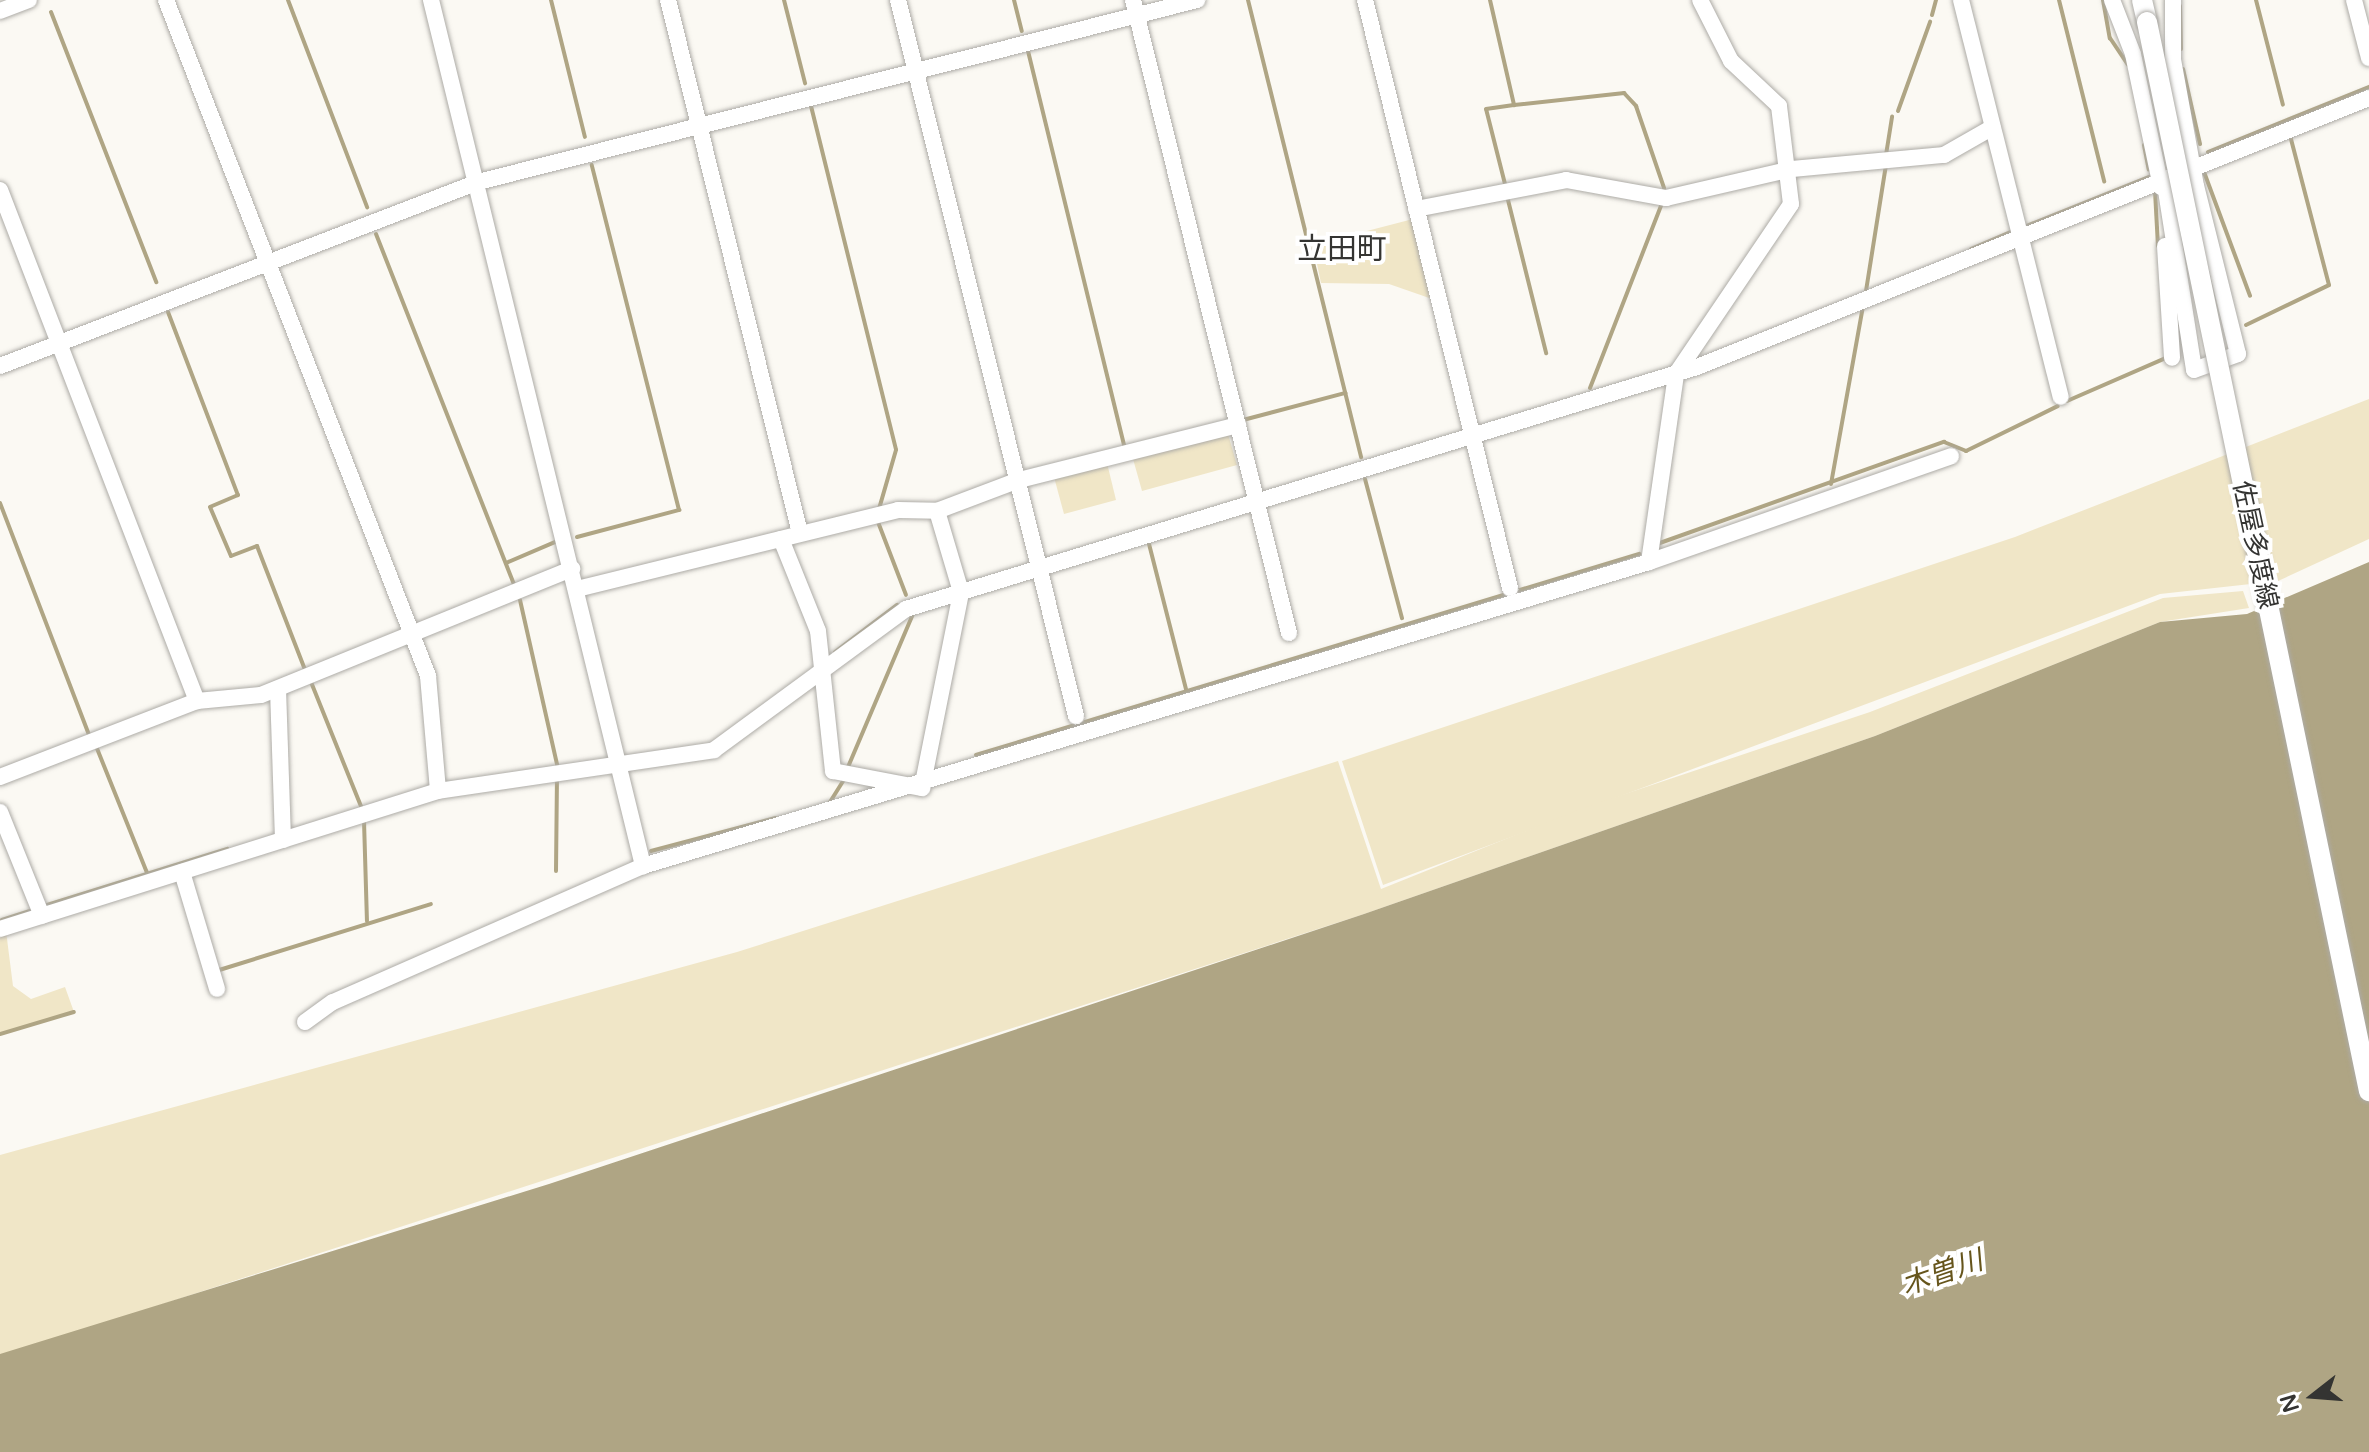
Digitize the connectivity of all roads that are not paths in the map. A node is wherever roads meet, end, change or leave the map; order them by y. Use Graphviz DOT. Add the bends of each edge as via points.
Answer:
graph roads {
  1 [pos="29,0"];
  2 [pos="166,0"];
  3 [pos="431,0"];
  4 [pos="668,0"];
  5 [pos="898,0"];
  6 [pos="1197,0"];
  7 [pos="1365,0"];
  8 [pos="1700,0"];
  9 [pos="1961,0"];
  10 [pos="2112,0"];
  11 [pos="2142,0"];
  12 [pos="2173,0"];
  13 [pos="2354,0"];
  14 [pos="1135,8"];
  15 [pos="0,11"];
  16 [pos="2369,58"];
  17 [pos="915,70"];
  18 [pos="2369,98"];
  19 [pos="698,125"];
  20 [pos="1993,127"];
  21 [pos="2197,167"];
  22 [pos="1792,169"];
  23 [pos="2162,179"];
  24 [pos="478,182"];
  25 [pos="0,190"];
  26 [pos="1416,209"];
  27 [pos="2020,238"];
  28 [pos="268,263"];
  29 [pos="59,343"];
  30 [pos="2172,358"];
  31 [pos="0,366"];
  32 [pos="1676,374"];
  33 [pos="2061,397"];
  34 [pos="1238,425"];
  35 [pos="1474,439"];
  36 [pos="1951,456"];
  37 [pos="1019,480"];
  38 [pos="1257,503"];
  39 [pos="937,511"];
  40 [pos="800,533"];
  41 [pos="781,539"];
  42 [pos="1649,562"];
  43 [pos="1040,567"];
  44 [pos="572,569"];
  45 [pos="1510,588"];
  46 [pos="577,589"];
  47 [pos="961,592"];
  48 [pos="1289,633"];
  49 [pos="413,634"];
  50 [pos="821,670"];
  51 [pos="278,689"];
  52 [pos="197,701"];
  53 [pos="1076,716"];
  54 [pos="622,765"];
  55 [pos="0,777"];
  56 [pos="438,788"];
  57 [pos="922,788"];
  58 [pos="0,812"];
  59 [pos="282,835"];
  60 [pos="643,866"];
  61 [pos="182,872"];
  62 [pos="40,911"];
  63 [pos="0,929"];
  64 [pos="217,989"];
  65 [pos="305,1022"];
  66 [pos="2369,1091"];
  1 -- 15 [label="street"];
  2 -- 28 [label="street"];
  3 -- 24 [label="street"];
  4 -- 19 [label="street"];
  5 -- 17 [label="street"];
  6 -- 14 [label="street"];
  7 -- 26 [label="street"];
  8 -- 22 [label="street" via="1731,61 1779,106"];
  9 -- 20 [label="street"];
  10 -- 23 [label="street" via="2133,54"];
  11 -- 66 [label="main road, 佐屋多度線, bridge"];
  12 -- 21 [label="street" via="2173,60"];
  13 -- 16 [label="street"];
  14 -- 17 [label="street"];
  14 -- 34 [label="street"];
  17 -- 19 [label="street"];
  17 -- 37 [label="street"];
  18 -- 21 [label="street"];
  19 -- 24 [label="street"];
  19 -- 40 [label="street"];
  20 -- 22 [label="street" via="1944,155"];
  20 -- 27 [label="street"];
  21 -- 23 [label="street"];
  21 -- 23 [label="street" via="2238,354 2194,370"];
  22 -- 26 [label="street" via="1666,198 1566,180"];
  22 -- 32 [label="street" via="1785,219 1713,311"];
  23 -- 27 [label="street"];
  23 -- 30 [label="street"];
  24 -- 28 [label="street"];
  24 -- 44 [label="street"];
  25 -- 29 [label="street"];
  26 -- 35 [label="street"];
  27 -- 32 [label="street"];
  27 -- 33 [label="street"];
  28 -- 29 [label="street"];
  28 -- 49 [label="street"];
  29 -- 31 [label="street"];
  29 -- 52 [label="street"];
  32 -- 35 [label="street"];
  32 -- 42 [label="street"];
  34 -- 37 [label="street"];
  34 -- 38 [label="street"];
  35 -- 38 [label="street"];
  35 -- 45 [label="street"];
  36 -- 42 [label="street"];
  37 -- 39 [label="street"];
  37 -- 43 [label="street"];
  38 -- 43 [label="street"];
  38 -- 48 [label="street"];
  39 -- 40 [label="street" via="898,510"];
  39 -- 47 [label="street"];
  40 -- 41 [label="street"];
  41 -- 46 [label="street"];
  41 -- 50 [label="street" via="818,631"];
  42 -- 57 [label="street"];
  43 -- 47 [label="street"];
  43 -- 53 [label="street"];
  44 -- 46 [label="street"];
  44 -- 49 [label="street"];
  46 -- 54 [label="street"];
  47 -- 50 [label="street" via="906,609"];
  47 -- 57 [label="street"];
  49 -- 51 [label="street"];
  49 -- 56 [label="street" via="428,676"];
  50 -- 54 [label="street" via="726,745"];
  50 -- 57 [label="street" via="833,771"];
  51 -- 52 [label="street"];
  51 -- 59 [label="street"];
  52 -- 55 [label="street"];
  54 -- 56 [label="street"];
  54 -- 60 [label="street"];
  56 -- 59 [label="street"];
  57 -- 60 [label="street"];
  58 -- 62 [label="street"];
  59 -- 61 [label="street"];
  60 -- 65 [label="street" via="333,1002"];
  61 -- 62 [label="street"];
  61 -- 64 [label="street"];
  62 -- 63 [label="street"];
}
